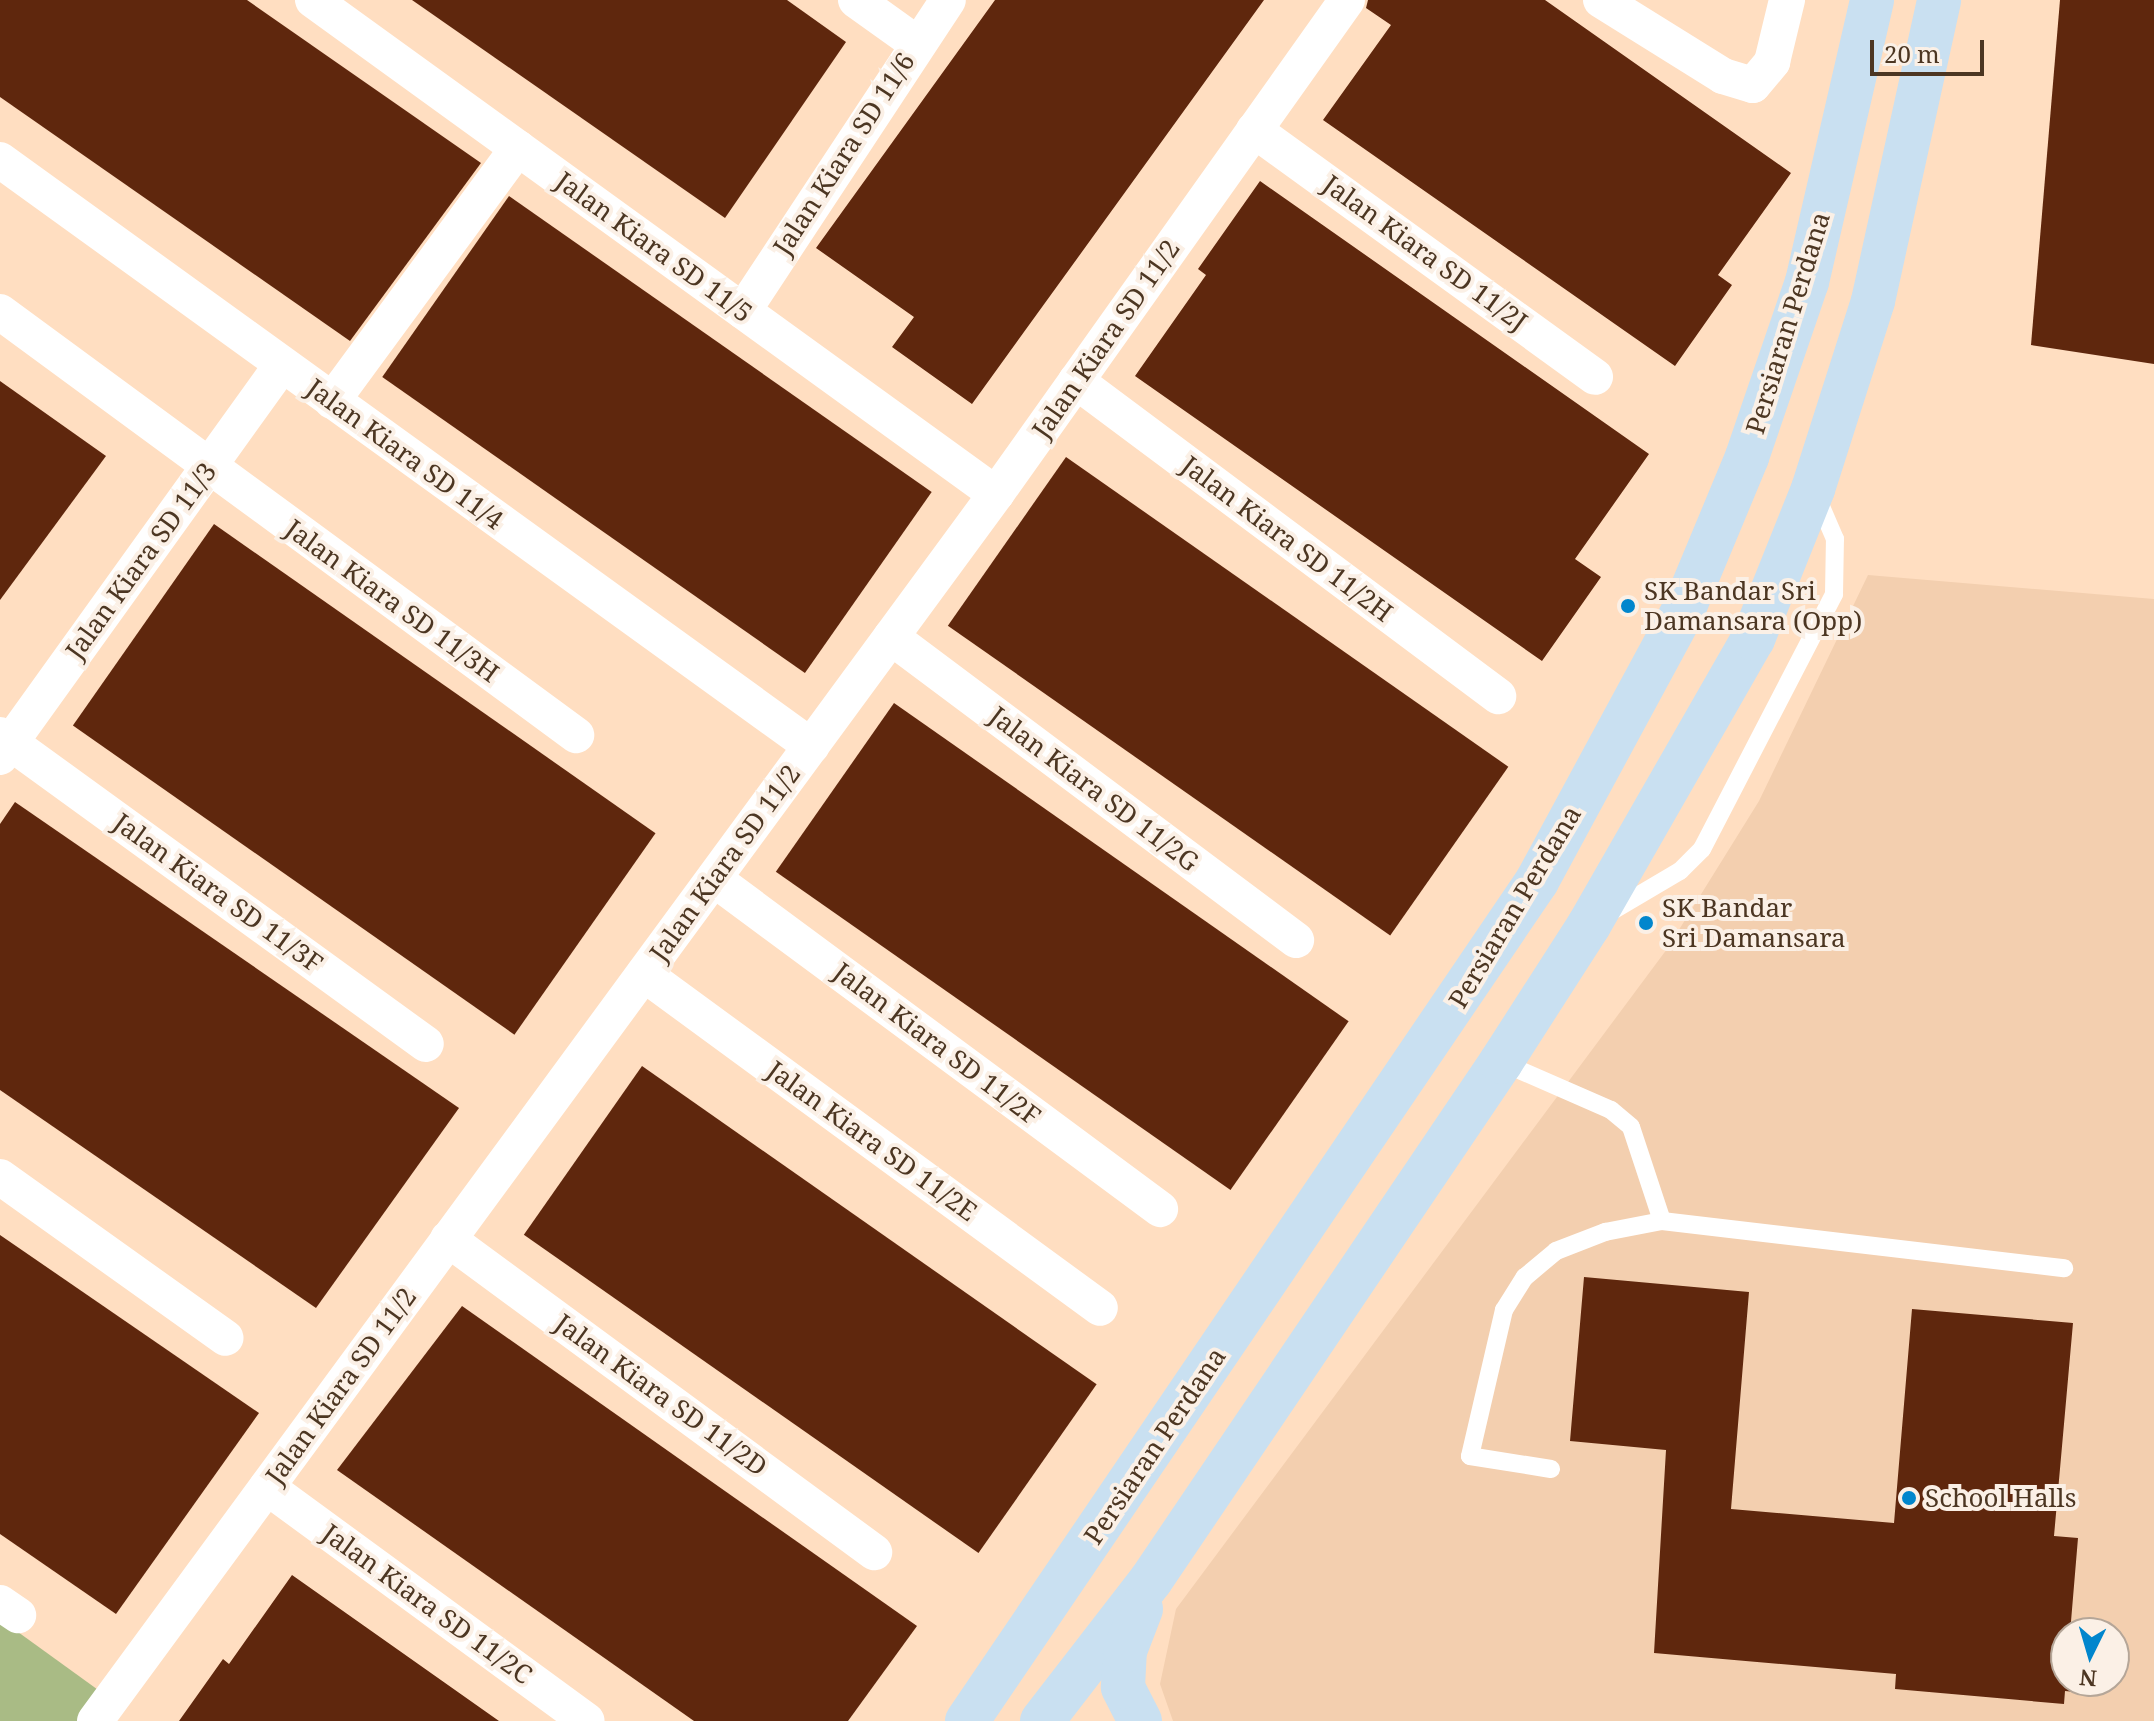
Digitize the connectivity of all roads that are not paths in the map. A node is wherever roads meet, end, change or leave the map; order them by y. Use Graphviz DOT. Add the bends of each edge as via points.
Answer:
graph roads {
  1 [pos="313,0"];
  2 [pos="856,0"];
  3 [pos="948,0"];
  4 [pos="1347,0"];
  5 [pos="1601,0"];
  6 [pos="1787,0"];
  7 [pos="1872,0"];
  8 [pos="1939,0"];
  9 [pos="916,43"];
  10 [pos="1254,130"];
  11 [pos="518,148"];
  12 [pos="0,160"];
  13 [pos="743,311"];
  14 [pos="0,312"];
  15 [pos="282,365"];
  16 [pos="1595,377"];
  17 [pos="1076,381"];
  18 [pos="332,401"];
  19 [pos="208,467"];
  20 [pos="1813,489"];
  21 [pos="996,494"];
  22 [pos="891,637"];
  23 [pos="1498,696"];
  24 [pos="576,735"];
  25 [pos="3,745"];
  26 [pos="811,746"];
  27 [pos="714,879"];
  28 [pos="1589,925"];
  29 [pos="1296,940"];
  30 [pos="644,974"];
  31 [pos="426,1044"];
  32 [pos="1501,1062"];
  33 [pos="0,1177"];
  34 [pos="1160,1209"];
  35 [pos="1662,1221"];
  36 [pos="448,1239"];
  37 [pos="2064,1268"];
  38 [pos="1100,1308"];
  39 [pos="226,1338"];
  40 [pos="1551,1469"];
  41 [pos="267,1487"];
  42 [pos="874,1552"];
  43 [pos="1151,1580"];
  44 [pos="95,1721"];
  45 [pos="587,1721"];
  46 [pos="967,1721"];
  47 [pos="1042,1721"];
  48 [pos="1140,1721"];
  1 -- 11 [label="street, Jalan Kiara SD 11/5"];
  2 -- 9 [label="street"];
  3 -- 9 [label="street, Jalan Kiara SD 11/6"];
  4 -- 10 [label="street, Jalan Kiara SD 11/2"];
  5 -- 6 [label="street" via="1723,76 1753,85 1772,62"];
  7 -- 46 [label="main road, Persiaran Perdana" via="1807,282 1747,457 1683,611 1513,919"];
  8 -- 20 [label="main road" via="1873,301"];
  9 -- 13 [label="street, Jalan Kiara SD 11/6"];
  10 -- 16 [label="street, Jalan Kiara SD 11/2J"];
  10 -- 17 [label="street, Jalan Kiara SD 11/2"];
  11 -- 13 [label="street, Jalan Kiara SD 11/5"];
  11 -- 18 [label="street"];
  12 -- 15 [label="street, Jalan Kiara SD 11/4"];
  13 -- 21 [label="street, Jalan Kiara SD 11/5"];
  14 -- 19 [label="street, Jalan Kiara SD 11/3H"];
  15 -- 18 [label="street, Jalan Kiara SD 11/4"];
  15 -- 19 [label="street, Jalan Kiara SD 11/3"];
  17 -- 21 [label="street, Jalan Kiara SD 11/2"];
  17 -- 23 [label="street, Jalan Kiara SD 11/2H"];
  18 -- 26 [label="street, Jalan Kiara SD 11/4"];
  19 -- 24 [label="street, Jalan Kiara SD 11/3H"];
  19 -- 25 [label="street, Jalan Kiara SD 11/3"];
  20 -- 28 [label="main road" via="1753,639"];
  20 -- 28 [label="lane" via="1835,539 1834,594 1702,849 1680,871"];
  21 -- 22 [label="street, Jalan Kiara SD 11/2"];
  22 -- 26 [label="street, Jalan Kiara SD 11/2"];
  22 -- 29 [label="street, Jalan Kiara SD 11/2G"];
  25 -- 31 [label="street, Jalan Kiara SD 11/3F"];
  26 -- 27 [label="street, Jalan Kiara SD 11/2"];
  27 -- 30 [label="street, Jalan Kiara SD 11/2"];
  27 -- 34 [label="street, Jalan Kiara SD 11/2F"];
  28 -- 32 [label="main road"];
  30 -- 36 [label="street, Jalan Kiara SD 11/2"];
  30 -- 38 [label="street, Jalan Kiara SD 11/2E"];
  32 -- 35 [label="lane" via="1611,1110 1631,1127 1643,1149"];
  32 -- 43 [label="main road"];
  33 -- 39 [label="street"];
  35 -- 37 [label="lane"];
  35 -- 40 [label="lane" via="1605,1232 1556,1251 1525,1277 1504,1310 1470,1456"];
  36 -- 41 [label="street, Jalan Kiara SD 11/2"];
  36 -- 42 [label="street, Jalan Kiara SD 11/2D"];
  41 -- 44 [label="street, Jalan Kiara SD 11/2"];
  41 -- 45 [label="street, Jalan Kiara SD 11/2C"];
  43 -- 47 [label="main road"];
  43 -- 48 [label="main road" via="1125,1651 1123,1687"];
}
